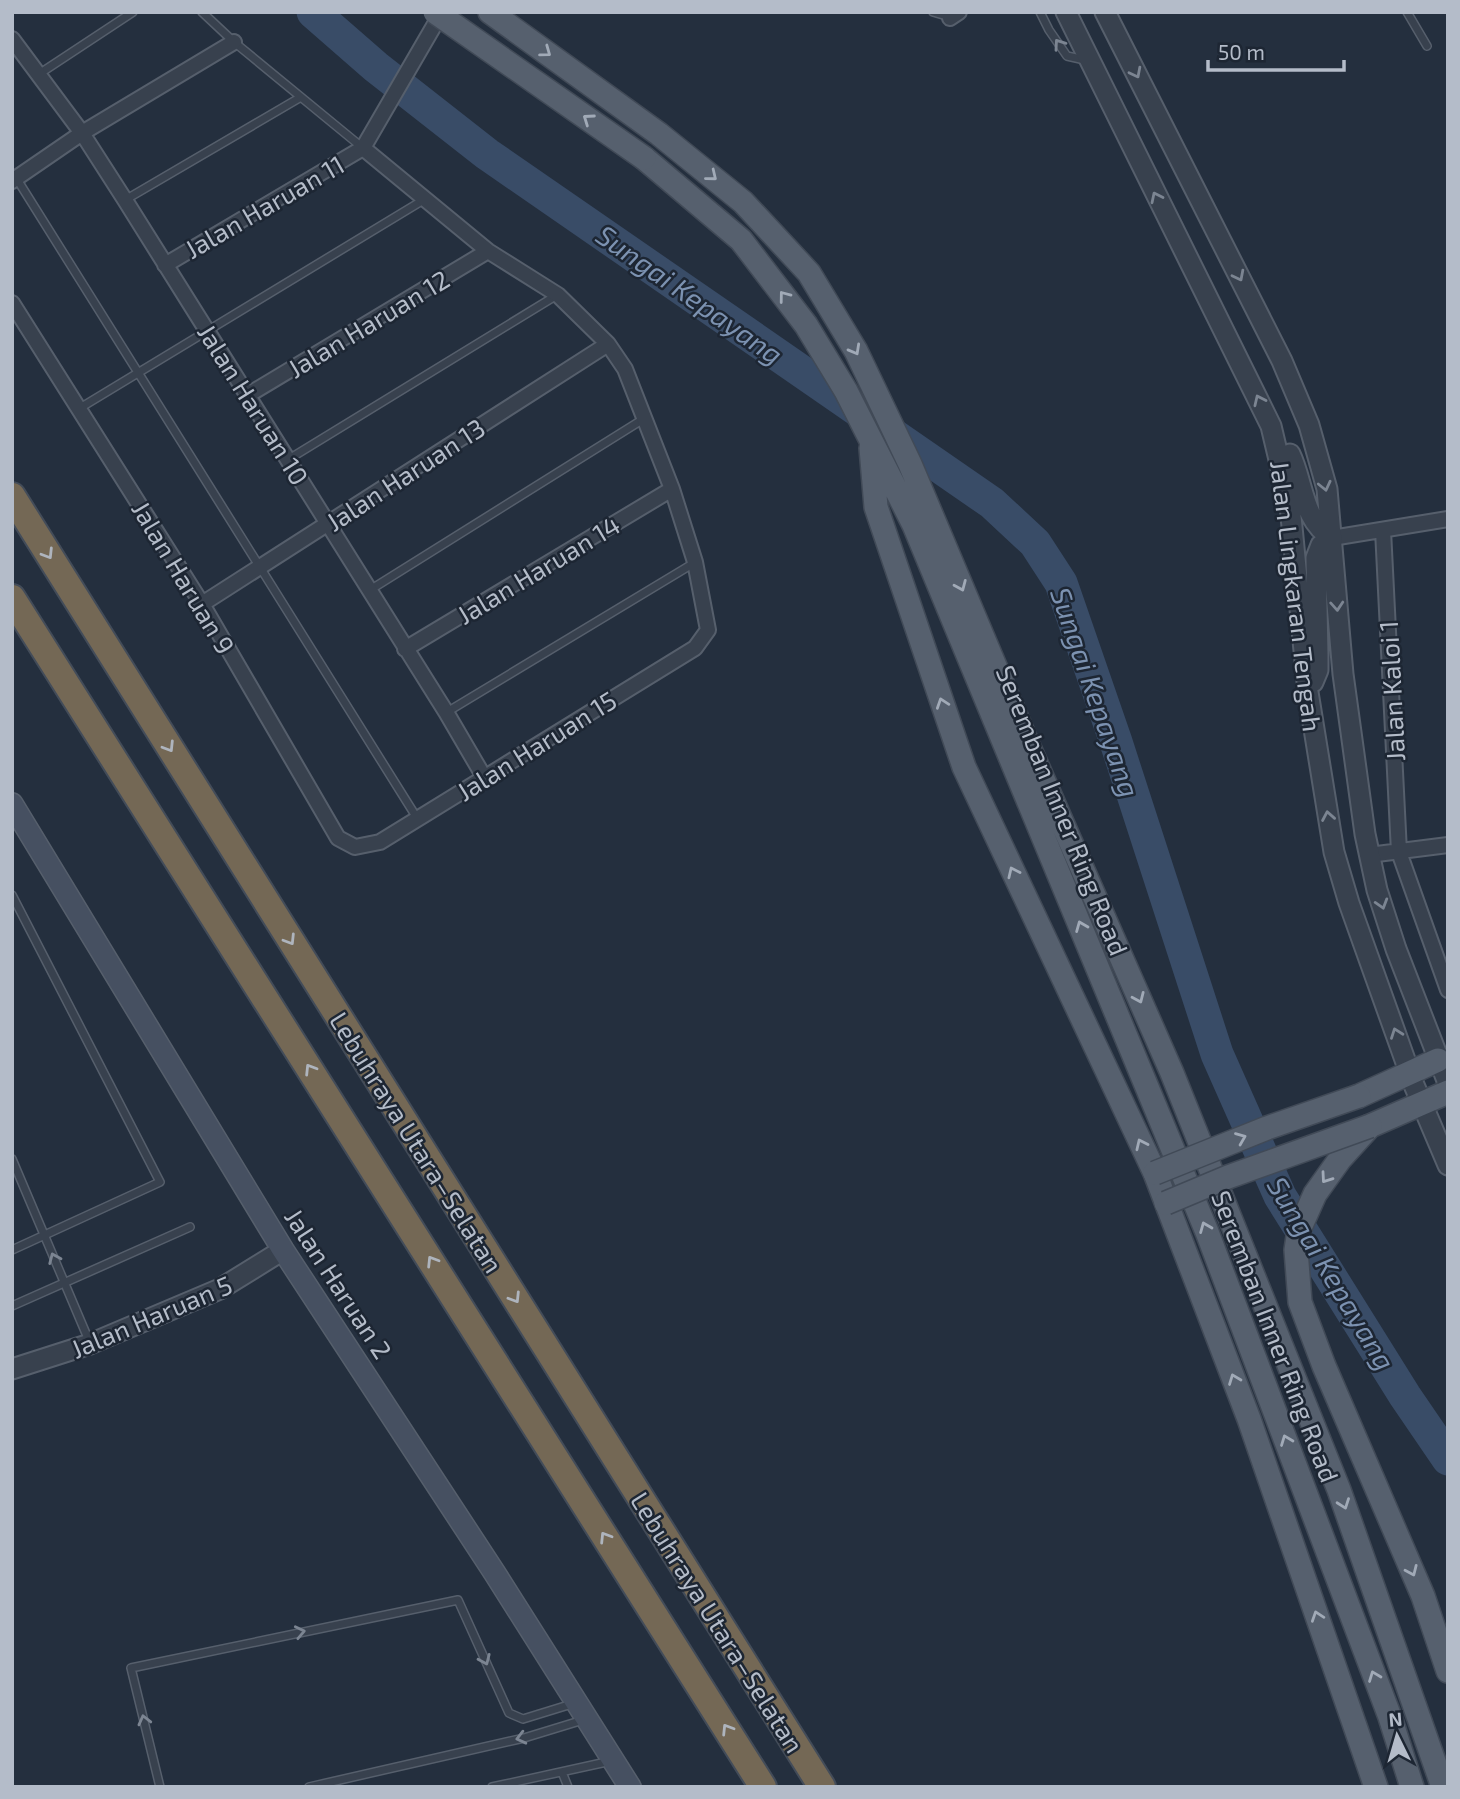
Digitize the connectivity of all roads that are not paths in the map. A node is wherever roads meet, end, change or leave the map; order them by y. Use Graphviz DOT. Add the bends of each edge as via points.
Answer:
graph roads {
  1 [pos="133,12"];
  2 [pos="202,12"];
  3 [pos="490,12"];
  4 [pos="933,12"];
  5 [pos="1040,12"];
  6 [pos="1066,12"];
  7 [pos="1105,12"];
  8 [pos="1408,12"];
  9 [pos="439,13"];
  10 [pos="955,15"];
  11 [pos="12,39"];
  12 [pos="234,42"];
  13 [pos="1427,46"];
  14 [pos="1089,61"];
  15 [pos="38,74"];
  16 [pos="301,97"];
  17 [pos="82,133"];
  18 [pos="363,148"];
  19 [pos="14,178"];
  20 [pos="425,199"];
  21 [pos="125,200"];
  22 [pos="488,251"];
  23 [pos="165,265"];
  24 [pos="558,295"];
  25 [pos="12,303"];
  26 [pos="208,331"];
  27 [pos="608,344"];
  28 [pos="138,373"];
  29 [pos="248,395"];
  30 [pos="80,408"];
  31 [pos="646,418"];
  32 [pos="1271,426"];
  33 [pos="870,435"];
  34 [pos="289,459"];
  35 [pos="672,489"];
  36 [pos="12,496"];
  37 [pos="1448,519"];
  38 [pos="328,524"];
  39 [pos="925,524"];
  40 [pos="1383,530"];
  41 [pos="1332,538"];
  42 [pos="695,562"];
  43 [pos="260,567"];
  44 [pos="370,590"];
  45 [pos="12,598"];
  46 [pos="202,604"];
  47 [pos="405,649"];
  48 [pos="1308,692"];
  49 [pos="446,712"];
  50 [pos="484,777"];
  51 [pos="12,804"];
  52 [pos="417,818"];
  53 [pos="1448,845"];
  54 [pos="355,847"];
  55 [pos="1399,852"];
  56 [pos="1369,855"];
  57 [pos="12,895"];
  58 [pos="1448,990"];
  59 [pos="1438,1060"];
  60 [pos="1410,1072"];
  61 [pos="1448,1083"];
  62 [pos="1448,1092"];
  63 [pos="1421,1103"];
  64 [pos="1370,1126"];
  65 [pos="12,1158"];
  66 [pos="1448,1165"];
  67 [pos="1155,1173"];
  68 [pos="1166,1203"];
  69 [pos="190,1227"];
  70 [pos="45,1237"];
  71 [pos="12,1250"];
  72 [pos="284,1250"];
  73 [pos="65,1284"];
  74 [pos="12,1306"];
  75 [pos="90,1344"];
  76 [pos="12,1369"];
  77 [pos="1448,1671"];
  78 [pos="582,1711"];
  79 [pos="613,1760"];
  80 [pos="562,1772"];
  81 [pos="160,1787"];
  82 [pos="309,1787"];
  83 [pos="492,1787"];
  84 [pos="568,1787"];
  85 [pos="629,1787"];
  86 [pos="763,1787"];
  87 [pos="822,1787"];
  88 [pos="1376,1787"];
  89 [pos="1412,1787"];
  90 [pos="1443,1787"];
  1 -- 15 [label="lane"];
  2 -- 12 [label="lane"];
  3 -- 39 [label="main road, Seremban Inner Ring Road, one-way" via="659,134 743,202 809,273 856,351 911,464"];
  4 -- 10 [label="lane"];
  14 -- 5 [label="lane, one-way" via="1067,56"];
  6 -- 14 [label="street, Jalan Lingkaran Tengah"];
  7 -- 41 [label="street, Jalan Lingkaran Tengah, one-way" via="1282,361 1309,425 1327,489"];
  8 -- 13 [label="lane"];
  9 -- 18 [label="street"];
  33 -- 9 [label="main road, Seremban Inner Ring Road, one-way, bridge" via="806,325 741,240 644,158"];
  11 -- 15 [label="street, Jalan Haruan 10"];
  12 -- 16 [label="lane"];
  12 -- 17 [label="street"];
  32 -- 14 [label="street, Jalan Lingkaran Tengah, one-way"];
  15 -- 17 [label="street, Jalan Haruan 10"];
  16 -- 18 [label="lane"];
  16 -- 21 [label="lane"];
  17 -- 19 [label="street"];
  17 -- 21 [label="street, Jalan Haruan 10"];
  18 -- 20 [label="street"];
  18 -- 23 [label="street, Jalan Haruan 11"];
  19 -- 28 [label="lane"];
  20 -- 22 [label="street"];
  20 -- 26 [label="lane"];
  21 -- 23 [label="street, Jalan Haruan 10"];
  22 -- 24 [label="street"];
  22 -- 29 [label="street, Jalan Haruan 12"];
  23 -- 26 [label="street, Jalan Haruan 10"];
  24 -- 27 [label="street"];
  24 -- 34 [label="lane"];
  25 -- 30 [label="street, Jalan Haruan 9"];
  26 -- 28 [label="lane"];
  26 -- 29 [label="street, Jalan Haruan 10"];
  27 -- 31 [label="street" via="625,369"];
  27 -- 38 [label="street, Jalan Haruan 13"];
  28 -- 30 [label="lane"];
  28 -- 43 [label="lane"];
  29 -- 34 [label="street, Jalan Haruan 10"];
  30 -- 46 [label="street, Jalan Haruan 9"];
  31 -- 35 [label="street"];
  31 -- 44 [label="lane"];
  32 -- 41 [label="street" via="1293,460 1312,518"];
  32 -- 48 [label="street, Jalan Lingkaran Tengah" via="1290,506"];
  33 -- 39 [label="main road, Seremban Inner Ring Road"];
  67 -- 33 [label="main road, one-way" via="964,767 876,508"];
  34 -- 38 [label="street, Jalan Haruan 10"];
  35 -- 42 [label="street"];
  35 -- 47 [label="street, Jalan Haruan 14"];
  36 -- 87 [label="highway, Lebuhraya Utara–Selatan, one-way"];
  37 -- 40 [label="street"];
  38 -- 43 [label="street, Jalan Haruan 13"];
  38 -- 44 [label="street, Jalan Haruan 10"];
  89 -- 39 [label="main road, Seremban Inner Ring Road, one-way" via="1207,1232"];
  39 -- 90 [label="main road, Seremban Inner Ring Road, one-way" via="1172,1073 1368,1569"];
  40 -- 41 [label="street"];
  40 -- 55 [label="street, Jalan Kaloi 1"];
  41 -- 48 [label="street" via="1321,545 1316,558 1318,670"];
  41 -- 56 [label="street, Jalan Lingkaran Tengah, one-way" via="1343,674"];
  42 -- 49 [label="lane"];
  42 -- 50 [label="street, Jalan Haruan 15" via="708,630 695,648"];
  43 -- 46 [label="street, Jalan Haruan 13"];
  43 -- 52 [label="lane"];
  44 -- 47 [label="street, Jalan Haruan 10"];
  86 -- 45 [label="highway, Lebuhraya Utara–Selatan, one-way"];
  46 -- 54 [label="street, Jalan Haruan 9" via="338,838"];
  47 -- 49 [label="street, Jalan Haruan 10"];
  60 -- 48 [label="street, Jalan Lingkaran Tengah, one-way" via="1334,852"];
  49 -- 50 [label="street, Jalan Haruan 10"];
  50 -- 52 [label="street, Jalan Haruan 15"];
  51 -- 72 [label="main road, Jalan Haruan 2"];
  52 -- 54 [label="street, Jalan Haruan 15" via="380,842"];
  53 -- 55 [label="street"];
  55 -- 56 [label="street"];
  55 -- 58 [label="street, Jalan Kaloi 1"];
  56 -- 59 [label="street, Jalan Lingkaran Tengah, one-way" via="1396,949"];
  57 -- 70 [label="lane" via="160,1182"];
  59 -- 60 [label="main road"];
  59 -- 61 [label="street, Jalan Lingkaran Tengah"];
  60 -- 63 [label="street, Jalan Lingkaran Tengah"];
  67 -- 60 [label="main road, one-way, bridge" via="1359,1096"];
  62 -- 63 [label="main road"];
  63 -- 64 [label="main road"];
  63 -- 66 [label="street, Jalan Lingkaran Tengah"];
  64 -- 68 [label="main road, bridge"];
  64 -- 77 [label="main road, one-way" via="1325,1178 1299,1230 1300,1302 1423,1596"];
  65 -- 70 [label="lane"];
  67 -- 68 [label="main road"];
  88 -- 68 [label="main road, one-way" via="1249,1419"];
  69 -- 73 [label="lane"];
  70 -- 71 [label="lane"];
  73 -- 70 [label="lane, one-way"];
  72 -- 75 [label="street, Jalan Haruan 5" via="220,1289"];
  72 -- 78 [label="main road, Jalan Haruan 2"];
  73 -- 74 [label="lane"];
  73 -- 75 [label="lane"];
  75 -- 76 [label="street, Jalan Haruan 5"];
  78 -- 79 [label="main road, Jalan Haruan 2"];
  81 -- 78 [label="lane, one-way" via="131,1668 458,1600 509,1713 523,1719"];
  78 -- 82 [label="lane, one-way" via="524,1738"];
  79 -- 80 [label="lane"];
  79 -- 85 [label="main road, Jalan Haruan 2"];
  80 -- 83 [label="lane"];
  80 -- 84 [label="lane"];
}
